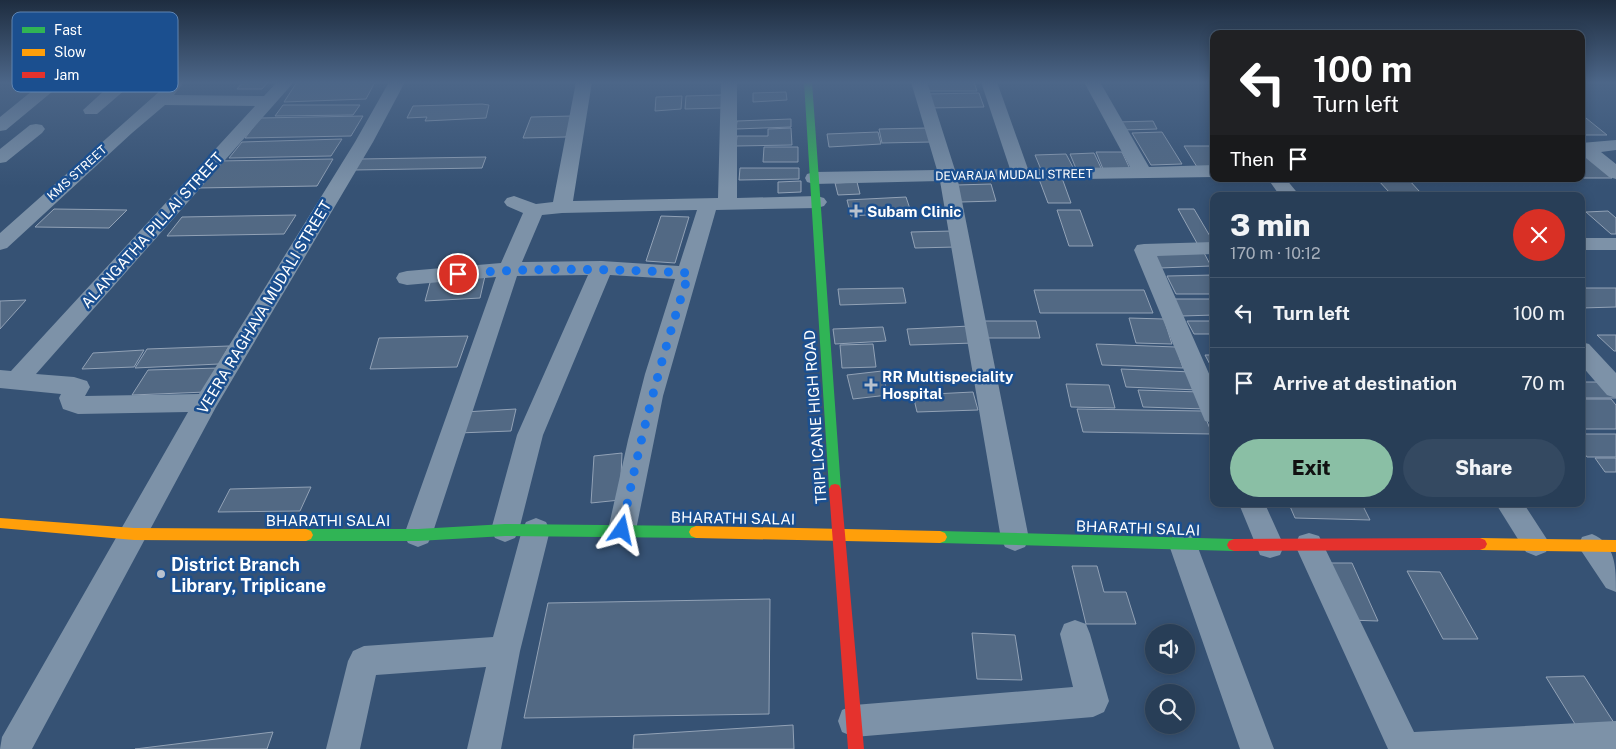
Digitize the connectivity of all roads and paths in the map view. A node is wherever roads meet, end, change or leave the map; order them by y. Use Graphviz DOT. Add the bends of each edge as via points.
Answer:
graph roads {
  1 [pos="11,117"];
  2 [pos="141,117"];
  3 [pos="252,117"];
  4 [pos="378,117"];
  5 [pos="578,117"];
  6 [pos="729,117"];
  7 [pos="810,117"];
  8 [pos="930,117"];
  9 [pos="1001,117"];
  10 [pos="1112,117"];
  11 [pos="0,126"];
  12 [pos="36,129"];
  13 [pos="1616,145"];
  14 [pos="1585,148"];
  15 [pos="1585,150"];
  16 [pos="0,158"];
  17 [pos="1210,171"];
  18 [pos="1143,173"];
  19 [pos="1616,173"];
  20 [pos="1021,175"];
  21 [pos="948,176"];
  22 [pos="814,178"];
  23 [pos="1279,182"];
  24 [pos="1287,192"];
  25 [pos="817,202"];
  26 [pos="718,205"];
  27 [pos="562,208"];
  28 [pos="0,244"];
  29 [pos="1585,244"];
  30 [pos="1616,244"];
  31 [pos="1210,248"];
  32 [pos="602,268"];
  33 [pos="509,269"];
  34 [pos="689,273"];
  35 [pos="407,278"];
  36 [pos="1585,354"];
  37 [pos="9,379"];
  38 [pos="1616,389"];
  39 [pos="206,403"];
  40 [pos="1210,405"];
  41 [pos="1253,507"];
  42 [pos="1511,507"];
  43 [pos="0,523"];
  44 [pos="505,530"];
  45 [pos="536,530"];
  46 [pos="622,530"];
  47 [pos="134,534"];
  48 [pos="418,535"];
  49 [pos="838,536"];
  50 [pos="1015,539"];
  51 [pos="1536,544"];
  52 [pos="1184,545"];
  53 [pos="1309,545"];
  54 [pos="1270,546"];
  55 [pos="1604,546"];
  56 [pos="1616,580"];
  57 [pos="1075,634"];
  58 [pos="505,651"];
  59 [pos="855,735"];
  60 [pos="1616,738"];
  61 [pos="14,749"];
  62 [pos="343,749"];
  63 [pos="484,749"];
  64 [pos="1257,749"];
  65 [pos="1405,749"];
  1 -- 11 [label="street"];
  2 -- 28 [label="street, KMS STREET"];
  3 -- 37 [label="street, ALANGATHA PILLAI STREET"];
  4 -- 39 [label="street, VEERA RAGHAVA MUDALI STREET"];
  5 -- 27 [label="street"];
  6 -- 26 [label="street"];
  7 -- 22 [label="street, TRIPLICANE HIGH ROAD"];
  8 -- 21 [label="street"];
  9 -- 20 [label="street"];
  10 -- 18 [label="street"];
  12 -- 16 [label="street"];
  13 -- 14 [label="street"];
  15 -- 19 [label="street"];
  17 -- 18 [label="street, DEVARAJA MUDALI STREET"];
  18 -- 20 [label="street, DEVARAJA MUDALI STREET"];
  20 -- 21 [label="street, DEVARAJA MUDALI STREET"];
  21 -- 22 [label="street, DEVARAJA MUDALI STREET"];
  21 -- 50 [label="street"];
  22 -- 25 [label="street, TRIPLICANE HIGH ROAD"];
  23 -- 24 [label="street"];
  25 -- 26 [label="street"];
  25 -- 49 [label="street, TRIPLICANE HIGH ROAD"];
  26 -- 27 [label="street"];
  26 -- 34 [label="street"];
  27 -- 33 [label="street" via="524,206"];
  29 -- 30 [label="street"];
  31 -- 40 [label="street" via="1144,250"];
  32 -- 33 [label="street"];
  32 -- 34 [label="street"];
  32 -- 44 [label="street" via="530,434"];
  33 -- 35 [label="street"];
  33 -- 48 [label="street"];
  34 -- 46 [label="street" via="663,351 635,461"];
  36 -- 38 [label="street"];
  37 -- 39 [label="street" via="78,387 71,398 72,403 78,405"];
  39 -- 47 [label="street, VEERA RAGHAVA MUDALI STREET"];
  41 -- 54 [label="street"];
  42 -- 51 [label="street"];
  43 -- 47 [label="street, BHARATHI SALAI"];
  44 -- 45 [label="street, BHARATHI SALAI"];
  44 -- 48 [label="street, BHARATHI SALAI"];
  45 -- 46 [label="street, BHARATHI SALAI"];
  45 -- 58 [label="street"];
  46 -- 49 [label="street, BHARATHI SALAI"];
  47 -- 48 [label="street, BHARATHI SALAI"];
  47 -- 61 [label="street, VEERA RAGHAVA MUDALI STREET"];
  49 -- 50 [label="street, BHARATHI SALAI"];
  49 -- 59 [label="street, TRIPLICANE HIGH ROAD"];
  50 -- 52 [label="street, BHARATHI SALAI"];
  51 -- 53 [label="street, BHARATHI SALAI"];
  51 -- 55 [label="street, BHARATHI SALAI"];
  52 -- 54 [label="street, BHARATHI SALAI"];
  52 -- 64 [label="street"];
  53 -- 54 [label="street, BHARATHI SALAI"];
  53 -- 65 [label="street"];
  55 -- 56 [label="street"];
  57 -- 59 [label="street" via="1093,701"];
  58 -- 62 [label="street" via="364,661"];
  58 -- 63 [label="street"];
  60 -- 65 [label="street"];
}
